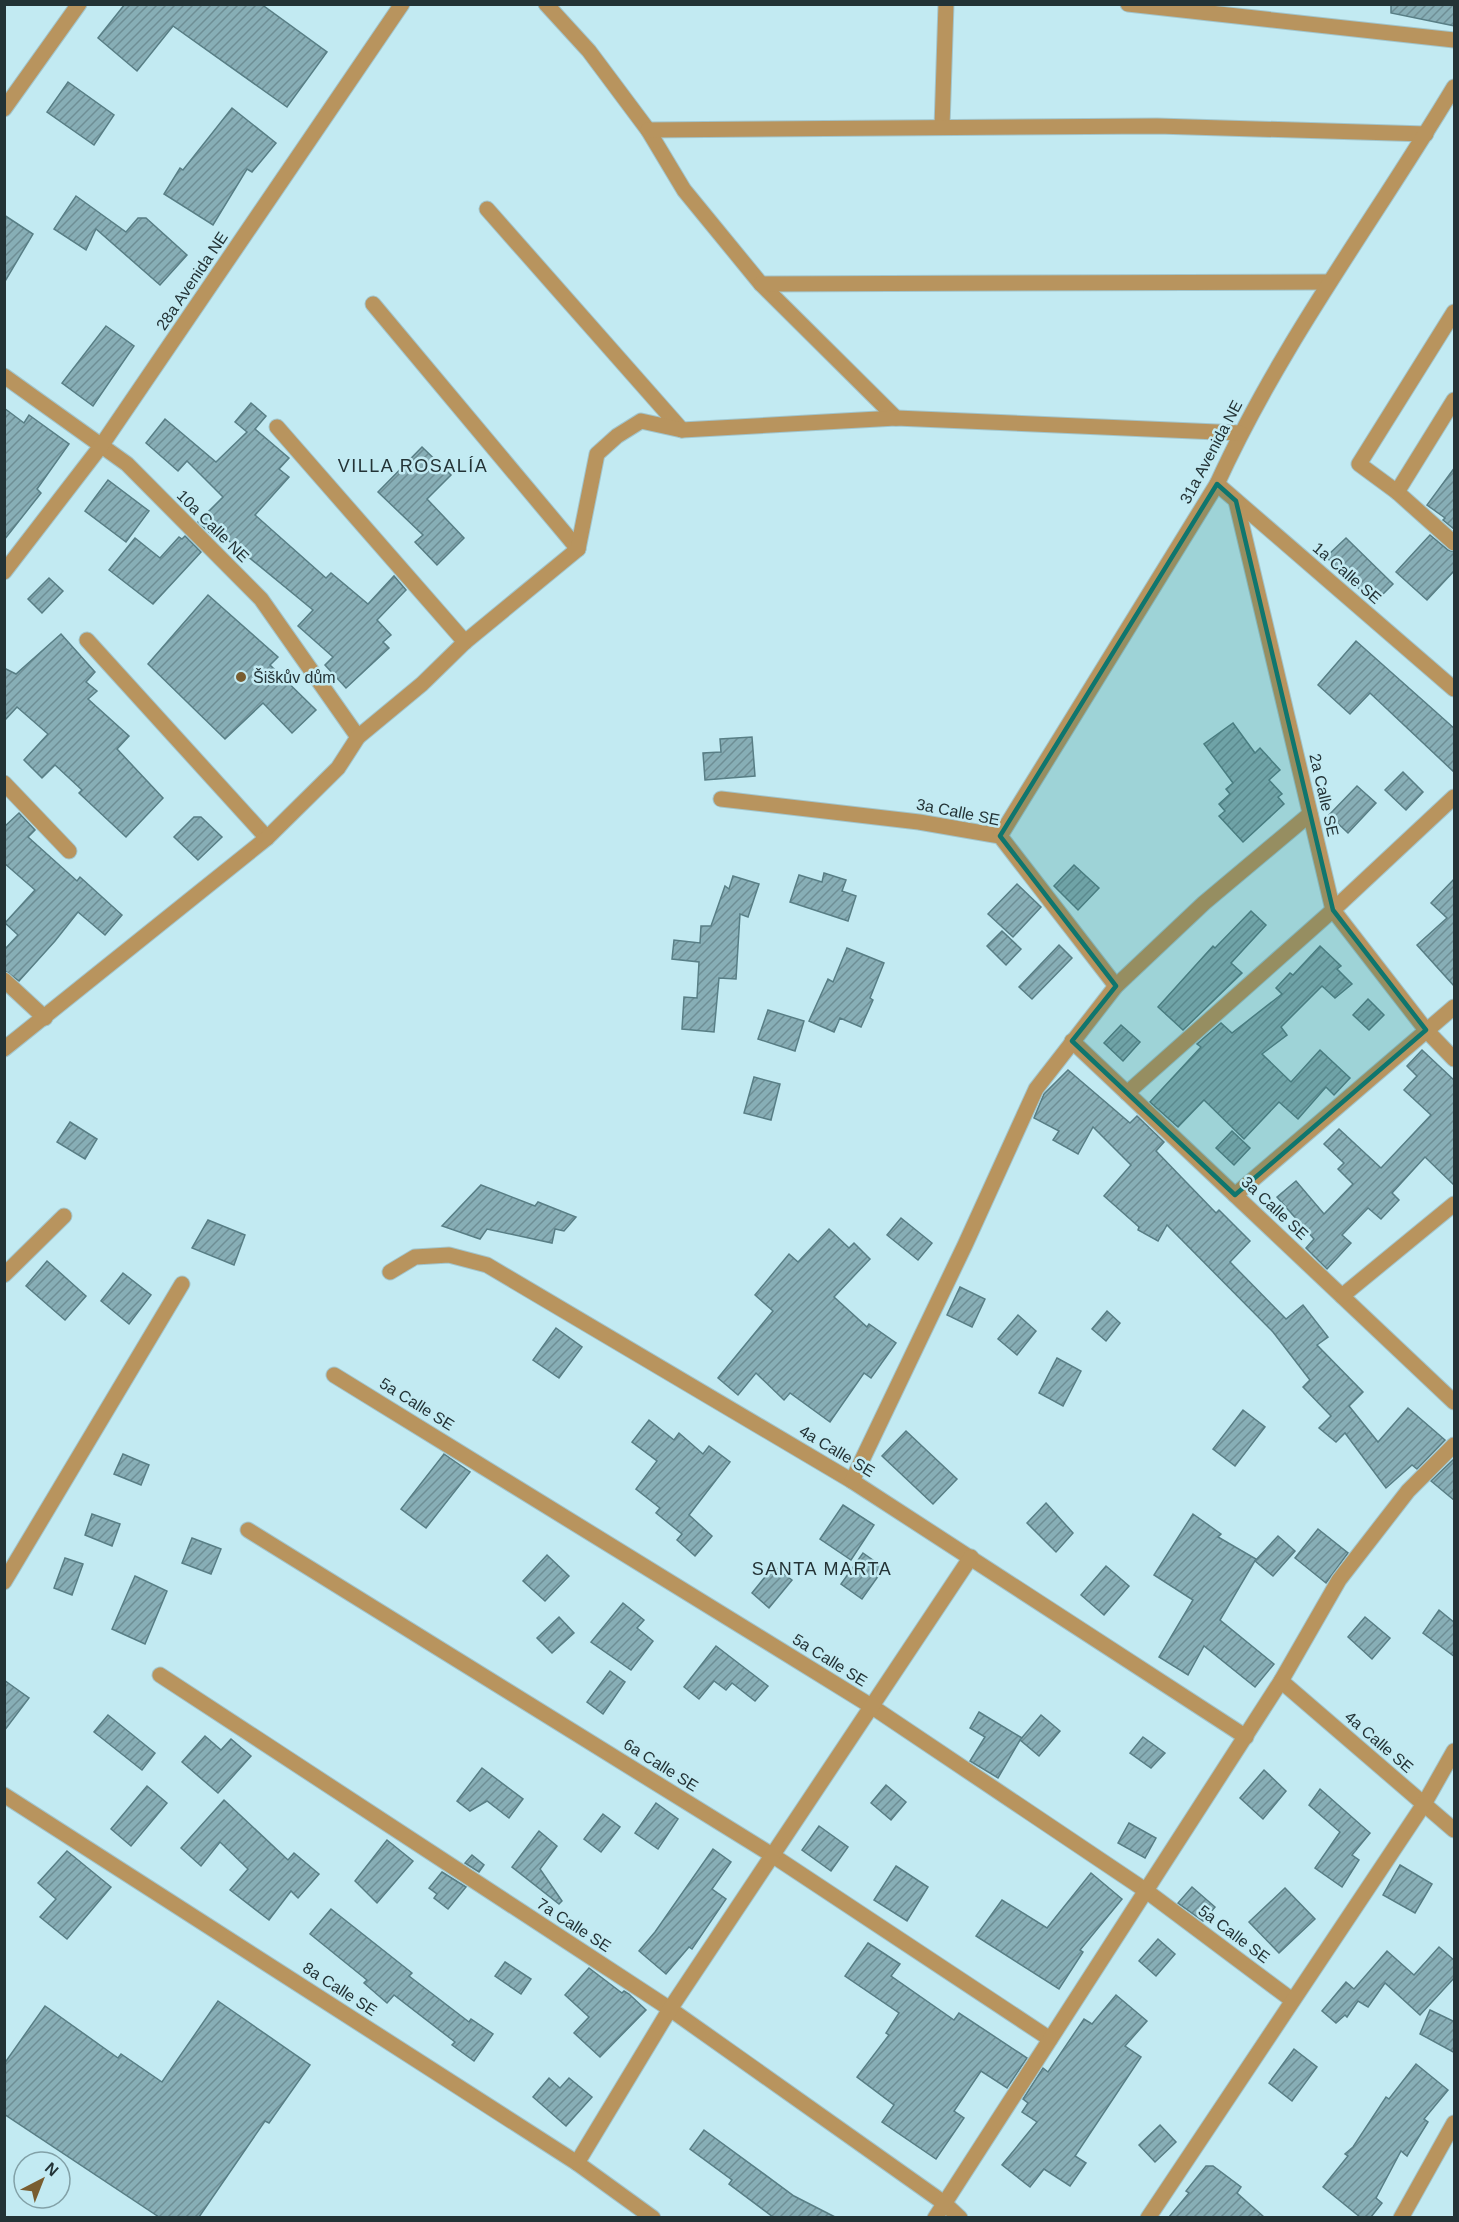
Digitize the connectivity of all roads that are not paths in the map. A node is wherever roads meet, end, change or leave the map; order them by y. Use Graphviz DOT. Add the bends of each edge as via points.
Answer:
graph roads {
  1 [pos="79,4"];
  2 [pos="402,4"];
  3 [pos="546,4"];
  4 [pos="946,4"];
  5 [pos="1128,4"];
  6 [pos="1455,40"];
  7 [pos="1455,87"];
  8 [pos="4,109"];
  9 [pos="942,128"];
  10 [pos="648,130"];
  11 [pos="1426,134"];
  12 [pos="487,209"];
  13 [pos="1328,282"];
  14 [pos="761,284"];
  15 [pos="373,304"];
  16 [pos="1455,312"];
  17 [pos="4,376"];
  18 [pos="1455,400"];
  19 [pos="896,418"];
  20 [pos="277,427"];
  21 [pos="682,430"];
  22 [pos="1240,433"];
  23 [pos="101,446"];
  24 [pos="1217,484"];
  25 [pos="1397,492"];
  26 [pos="1236,501"];
  27 [pos="1455,543"];
  28 [pos="578,549"];
  29 [pos="4,572"];
  30 [pos="87,640"];
  31 [pos="465,642"];
  32 [pos="1455,689"];
  33 [pos="358,737"];
  34 [pos="4,783"];
  35 [pos="1455,797"];
  36 [pos="721,799"];
  37 [pos="1310,814"];
  38 [pos="1000,837"];
  39 [pos="267,838"];
  40 [pos="69,851"];
  41 [pos="1333,910"];
  42 [pos="4,980"];
  43 [pos="1116,986"];
  44 [pos="1455,1007"];
  45 [pos="45,1018"];
  46 [pos="1426,1030"];
  47 [pos="1072,1041"];
  48 [pos="4,1049"];
  49 [pos="1455,1059"];
  50 [pos="1127,1093"];
  51 [pos="1235,1195"];
  52 [pos="1455,1204"];
  53 [pos="64,1216"];
  54 [pos="390,1272"];
  55 [pos="4,1275"];
  56 [pos="182,1284"];
  57 [pos="1342,1296"];
  58 [pos="334,1375"];
  59 [pos="1455,1402"];
  60 [pos="1455,1445"];
  61 [pos="852,1481"];
  62 [pos="248,1530"];
  63 [pos="971,1557"];
  64 [pos="4,1582"];
  65 [pos="160,1676"];
  66 [pos="1281,1681"];
  67 [pos="871,1706"];
  68 [pos="1246,1737"];
  69 [pos="1455,1751"];
  70 [pos="4,1795"];
  71 [pos="1424,1804"];
  72 [pos="1455,1830"];
  73 [pos="772,1855"];
  74 [pos="1145,1890"];
  75 [pos="1292,2000"];
  76 [pos="670,2009"];
  77 [pos="1050,2040"];
  78 [pos="1455,2123"];
  79 [pos="577,2163"];
  80 [pos="944,2203"];
  81 [pos="653,2217"];
  82 [pos="935,2217"];
  83 [pos="960,2217"];
  84 [pos="1148,2217"];
  85 [pos="1401,2217"];
  1 -- 8 [label="street"];
  2 -- 23 [label="street, 28a Avenida NE"];
  3 -- 10 [label="street" via="589,51"];
  4 -- 9 [label="street"];
  5 -- 6 [label="street"];
  7 -- 11 [label="street, 31a Avenida NE"];
  9 -- 10 [label="street"];
  9 -- 11 [label="street" via="1157,126"];
  10 -- 14 [label="street" via="684,190"];
  11 -- 13 [label="street, 31a Avenida NE"];
  12 -- 21 [label="street"];
  13 -- 14 [label="street"];
  13 -- 22 [label="street, 31a Avenida NE"];
  14 -- 19 [label="street"];
  15 -- 28 [label="street"];
  16 -- 25 [label="street" via="1359,464"];
  17 -- 23 [label="street, 10a Calle NE"];
  18 -- 25 [label="street"];
  19 -- 21 [label="street"];
  19 -- 22 [label="street"];
  20 -- 31 [label="street"];
  21 -- 28 [label="street" via="641,421 597,454"];
  22 -- 24 [label="street, 31a Avenida NE"];
  23 -- 29 [label="street, 28a Avenida NE"];
  23 -- 33 [label="street, 10a Calle NE" via="127,464 261,600"];
  24 -- 26 [label="street, 1a Calle SE"];
  24 -- 38 [label="street, 31a Avenida NE"];
  25 -- 27 [label="street"];
  26 -- 32 [label="street, 1a Calle SE"];
  26 -- 37 [label="street, 2a Calle SE"];
  28 -- 31 [label="street"];
  30 -- 39 [label="street"];
  31 -- 33 [label="street"];
  33 -- 39 [label="street" via="338,768"];
  34 -- 40 [label="street"];
  35 -- 41 [label="street"];
  36 -- 38 [label="street, 3a Calle SE" via="919,822"];
  37 -- 41 [label="street, 2a Calle SE"];
  37 -- 43 [label="street" via="1204,903"];
  38 -- 43 [label="street, 3a Calle SE"];
  39 -- 45 [label="street"];
  41 -- 46 [label="street, 2a Calle SE"];
  41 -- 50 [label="street"];
  42 -- 45 [label="street"];
  43 -- 47 [label="street"];
  44 -- 46 [label="street"];
  45 -- 48 [label="street"];
  46 -- 49 [label="street, 2a Calle SE"];
  46 -- 51 [label="street"];
  47 -- 50 [label="street, 3a Calle SE"];
  47 -- 61 [label="street" via="1036,1089"];
  50 -- 51 [label="street, 3a Calle SE"];
  51 -- 57 [label="street, 3a Calle SE"];
  52 -- 57 [label="street"];
  53 -- 55 [label="street"];
  54 -- 61 [label="street, 4a Calle SE" via="415,1257 449,1255 487,1265"];
  56 -- 64 [label="street"];
  57 -- 59 [label="street, 3a Calle SE"];
  58 -- 67 [label="street, 5a Calle SE"];
  60 -- 66 [label="street" via="1408,1491 1339,1580"];
  61 -- 63 [label="street, 4a Calle SE"];
  62 -- 73 [label="street, 6a Calle SE"];
  63 -- 67 [label="street"];
  63 -- 68 [label="street, 4a Calle SE"];
  65 -- 76 [label="street, 7a Calle SE"];
  66 -- 68 [label="street"];
  66 -- 71 [label="street, 4a Calle SE"];
  67 -- 73 [label="street"];
  67 -- 74 [label="street, 5a Calle SE"];
  68 -- 74 [label="street"];
  69 -- 71 [label="street"];
  70 -- 79 [label="street, 8a Calle SE"];
  71 -- 72 [label="street, 4a Calle SE"];
  71 -- 75 [label="street"];
  73 -- 76 [label="street"];
  73 -- 77 [label="street, 6a Calle SE"];
  74 -- 75 [label="street, 5a Calle SE"];
  74 -- 77 [label="street"];
  75 -- 84 [label="street"];
  76 -- 79 [label="street"];
  76 -- 80 [label="street, 7a Calle SE"];
  77 -- 80 [label="street"];
  78 -- 85 [label="street"];
  79 -- 81 [label="street, 8a Calle SE"];
  80 -- 82 [label="street"];
  80 -- 83 [label="street, 7a Calle SE"];
}
